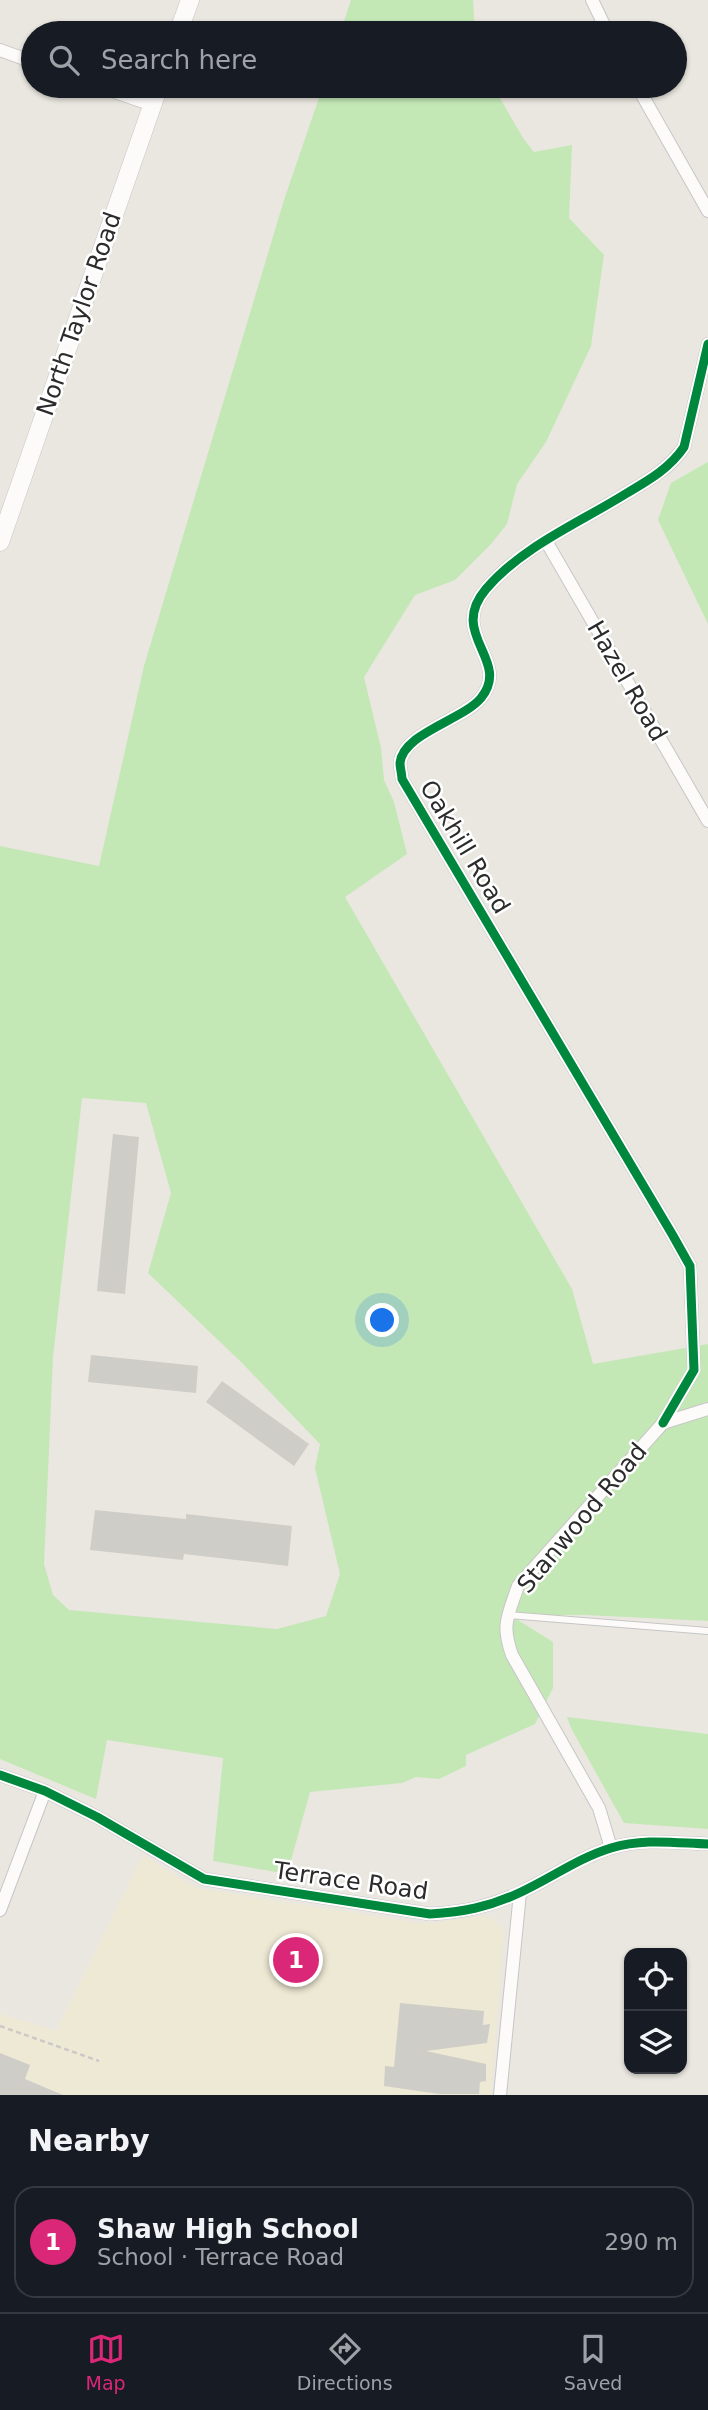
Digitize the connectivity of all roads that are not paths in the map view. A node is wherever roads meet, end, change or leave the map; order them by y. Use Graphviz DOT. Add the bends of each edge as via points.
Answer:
graph roads {
  1 [pos="190,0"];
  2 [pos="592,0"];
  3 [pos="182,21"];
  4 [pos="602,21"];
  5 [pos="0,50"];
  6 [pos="21,58"];
  7 [pos="132,98"];
  8 [pos="155,98"];
  9 [pos="644,98"];
  10 [pos="152,105"];
  11 [pos="708,211"];
  12 [pos="708,344"];
  13 [pos="546,541"];
  14 [pos="0,542"];
  15 [pos="708,821"];
  16 [pos="708,1409"];
  17 [pos="663,1423"];
  18 [pos="508,1615"];
  19 [pos="708,1631"];
  20 [pos="0,1775"];
  21 [pos="45,1791"];
  22 [pos="708,1844"];
  23 [pos="611,1848"];
  24 [pos="520,1893"];
  25 [pos="0,1910"];
  26 [pos="500,2095"];
  1 -- 3 [label="street"];
  2 -- 4 [label="street"];
  5 -- 6 [label="street"];
  7 -- 10 [label="street"];
  8 -- 10 [label="street, North Taylor Road"];
  9 -- 11 [label="street"];
  10 -- 14 [label="street, North Taylor Road"];
  12 -- 13 [label="street, Oakhill Road" via="684,447 675,461"];
  13 -- 15 [label="street, Hazel Road"];
  13 -- 17 [label="street, Oakhill Road" via="513,561 478,601 472,623 486,656 488,685 472,706 407,746 400,762 402,779 690,1266 694,1370"];
  16 -- 17 [label="street, Stanwood Road"];
  17 -- 18 [label="street, Stanwood Road" via="518,1586"];
  18 -- 19 [label="lane"];
  18 -- 23 [label="street, Stanwood Road" via="505,1633 512,1655 599,1808"];
  20 -- 21 [label="street, Terrace Road"];
  21 -- 24 [label="street, Terrace Road" via="204,1879 430,1914 467,1912"];
  21 -- 25 [label="street"];
  22 -- 23 [label="street, Terrace Road" via="645,1841"];
  23 -- 24 [label="street, Terrace Road"];
  24 -- 26 [label="street"];
}
